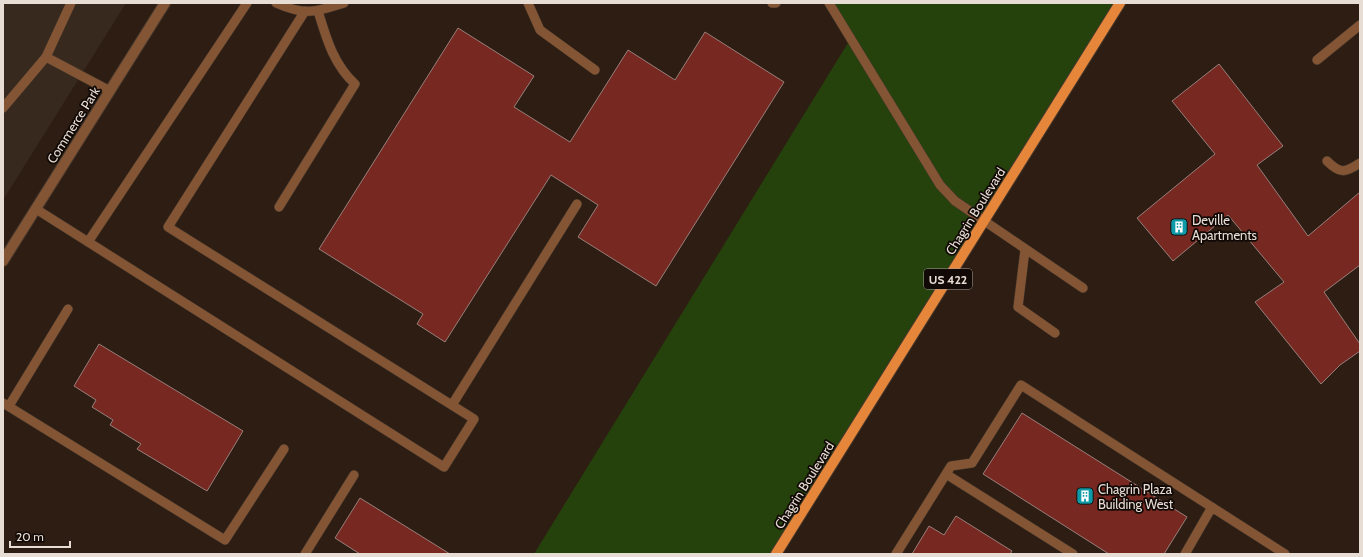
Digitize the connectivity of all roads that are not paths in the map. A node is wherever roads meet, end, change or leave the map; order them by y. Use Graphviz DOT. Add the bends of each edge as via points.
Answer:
graph roads {
  1 [pos="71,3"];
  2 [pos="165,3"];
  3 [pos="247,3"];
  4 [pos="276,3"];
  5 [pos="344,3"];
  6 [pos="528,3"];
  7 [pos="772,3"];
  8 [pos="776,3"];
  9 [pos="829,3"];
  10 [pos="1120,3"];
  11 [pos="318,10"];
  12 [pos="305,11"];
  13 [pos="1360,27"];
  14 [pos="46,57"];
  15 [pos="1317,60"];
  16 [pos="595,70"];
  17 [pos="110,91"];
  18 [pos="3,108"];
  19 [pos="1327,161"];
  20 [pos="1360,163"];
  21 [pos="577,204"];
  22 [pos="279,207"];
  23 [pos="36,209"];
  24 [pos="985,220"];
  25 [pos="88,242"];
  26 [pos="1025,250"];
  27 [pos="3,261"];
  28 [pos="1083,288"];
  29 [pos="68,309"];
  30 [pos="1056,333"];
  31 [pos="6,405"];
  32 [pos="452,405"];
  33 [pos="284,449"];
  34 [pos="946,474"];
  35 [pos="354,475"];
  36 [pos="1212,507"];
  37 [pos="1068,553"];
  38 [pos="305,554"];
  39 [pos="776,554"];
  40 [pos="896,554"];
  41 [pos="1184,554"];
  42 [pos="1286,554"];
  1 -- 14 [label="lane"];
  2 -- 17 [label="street, Commerce Park"];
  3 -- 25 [label="lane"];
  4 -- 12 [label="lane" via="300,12"];
  5 -- 11 [label="lane"];
  6 -- 16 [label="lane" via="540,30"];
  7 -- 8 [label="lane"];
  9 -- 24 [label="lane" via="940,185 955,201"];
  10 -- 24 [label="main road, Chagrin Boulevard / US 422"];
  11 -- 12 [label="lane"];
  11 -- 22 [label="lane" via="336,60 344,74 355,84"];
  12 -- 32 [label="lane" via="168,227"];
  13 -- 15 [label="lane"];
  14 -- 17 [label="lane"];
  14 -- 18 [label="lane"];
  17 -- 23 [label="street, Commerce Park"];
  19 -- 20 [label="lane" via="1342,172"];
  21 -- 32 [label="lane"];
  23 -- 25 [label="lane"];
  23 -- 27 [label="street, Commerce Park"];
  24 -- 26 [label="lane"];
  24 -- 39 [label="main road, Chagrin Boulevard / US 422"];
  25 -- 32 [label="lane" via="444,467 474,419"];
  26 -- 28 [label="lane"];
  26 -- 30 [label="lane" via="1018,306"];
  29 -- 31 [label="lane"];
  31 -- 33 [label="lane" via="226,540"];
  34 -- 36 [label="lane" via="951,466 972,463 1021,385"];
  34 -- 37 [label="lane"];
  34 -- 40 [label="lane"];
  35 -- 38 [label="lane"];
  36 -- 41 [label="lane"];
  36 -- 42 [label="lane"];
}
